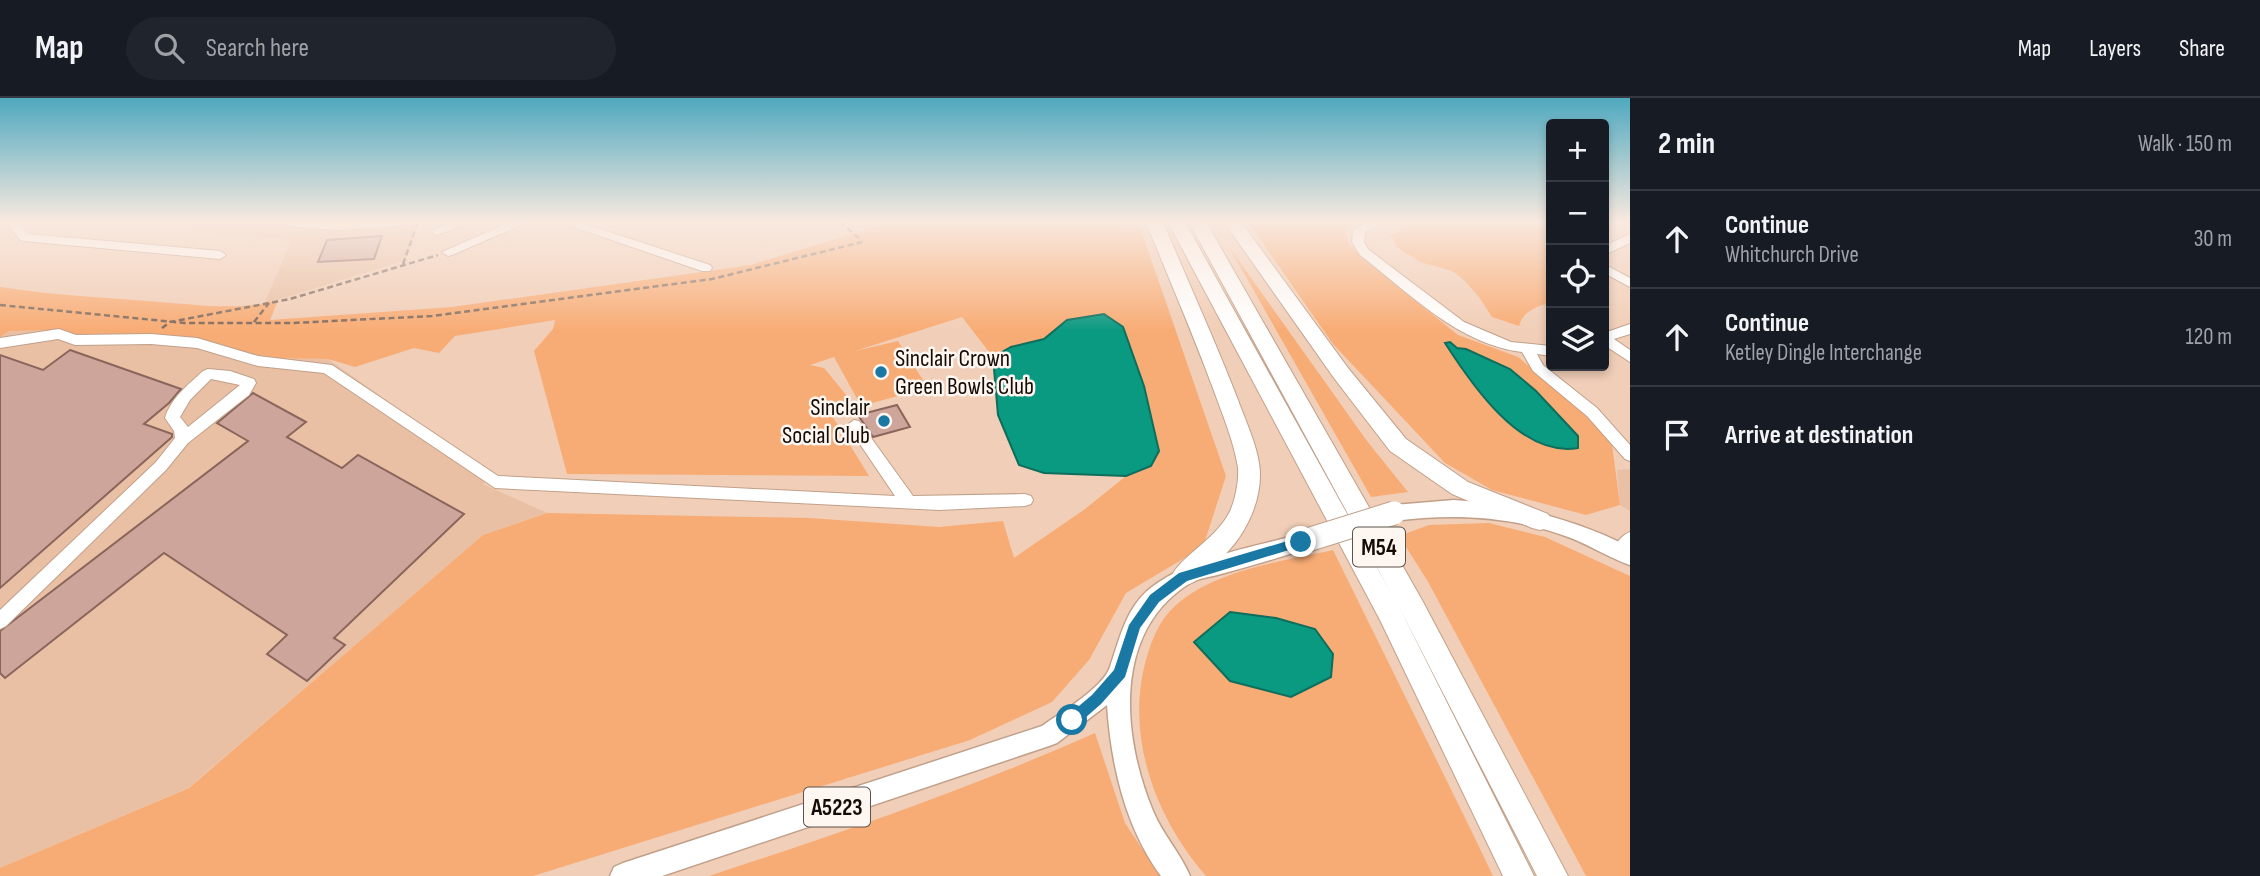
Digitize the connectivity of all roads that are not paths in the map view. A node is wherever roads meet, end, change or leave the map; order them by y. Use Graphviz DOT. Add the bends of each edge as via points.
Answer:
graph roads {
  1 [pos="676,258"];
  2 [pos="1169,258"];
  3 [pos="1196,258"];
  4 [pos="1217,258"];
  5 [pos="1258,258"];
  6 [pos="1372,258"];
  7 [pos="706,268"];
  8 [pos="1609,271"];
  9 [pos="1630,283"];
  10 [pos="1630,329"];
  11 [pos="1609,337"];
  12 [pos="1609,342"];
  13 [pos="0,343"];
  14 [pos="1528,350"];
  15 [pos="1546,351"];
  16 [pos="1630,357"];
  17 [pos="855,425"];
  18 [pos="183,439"];
  19 [pos="1630,455"];
  20 [pos="1025,500"];
  21 [pos="908,502"];
  22 [pos="1540,521"];
  23 [pos="1627,549"];
  24 [pos="1184,577"];
  25 [pos="0,621"];
  26 [pos="1121,673"];
  27 [pos="623,876"];
  28 [pos="1177,876"];
  29 [pos="1519,876"];
  30 [pos="1553,876"];
  1 -- 7 [label="street"];
  2 -- 24 [label="highway" via="1214,364 1249,469 1240,516 1219,546"];
  3 -- 29 [label="highway, M54" via="1389,612"];
  4 -- 30 [label="highway, M54" via="1413,608"];
  5 -- 22 [label="highway" via="1398,445 1460,488"];
  6 -- 14 [label="street" via="1459,325"];
  8 -- 9 [label="street"];
  10 -- 11 [label="street"];
  12 -- 16 [label="street"];
  13 -- 21 [label="street" via="59,334 75,340 147,339 197,343 258,361 327,368 495,482"];
  14 -- 15 [label="street"];
  14 -- 19 [label="street" via="1538,368 1592,412"];
  17 -- 21 [label="street"];
  18 -- 18 [label="street" via="172,418 175,408 208,374 249,383"];
  18 -- 25 [label="street" via="161,466"];
  20 -- 21 [label="street"];
  22 -- 23 [label="main road"];
  22 -- 24 [label="main road, bridge" via="1485,510 1429,506"];
  24 -- 26 [label="main road" via="1154,599 1135,625"];
  26 -- 27 [label="main road, A5223" via="1097,700 1049,735"];
  26 -- 28 [label="main road" via="1117,711 1122,752 1156,846"];
}
